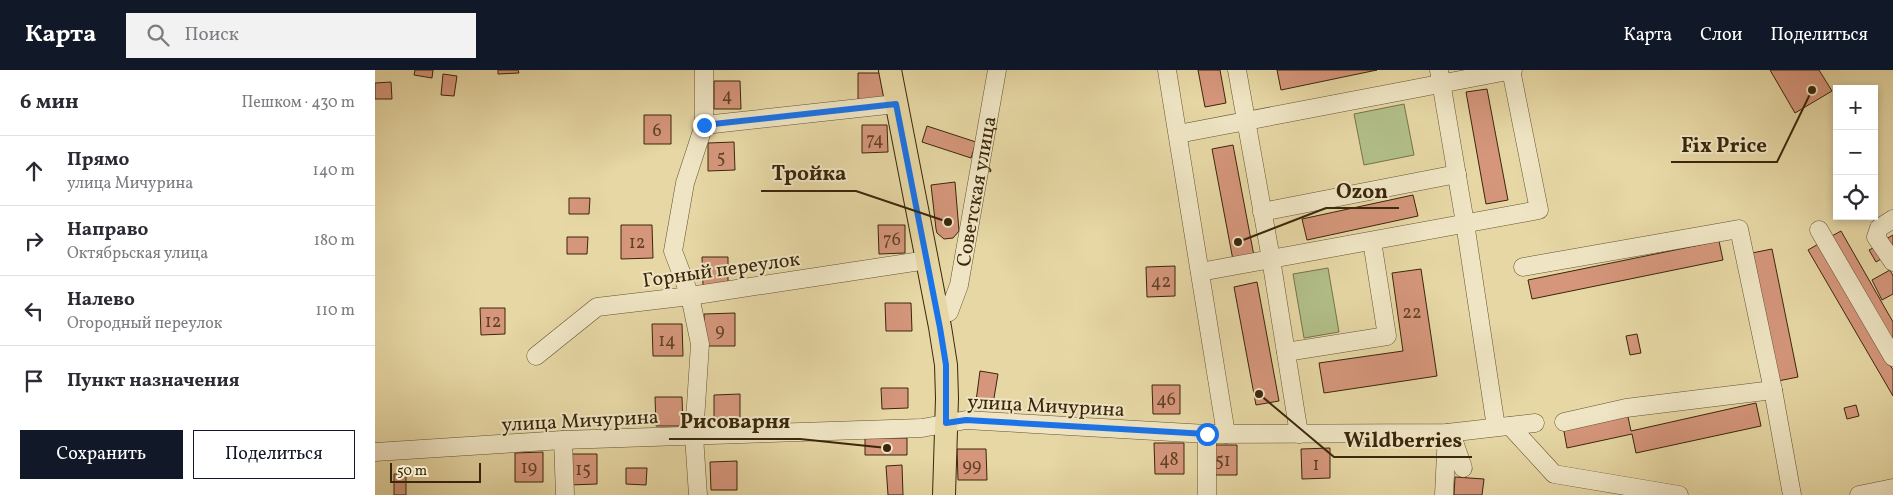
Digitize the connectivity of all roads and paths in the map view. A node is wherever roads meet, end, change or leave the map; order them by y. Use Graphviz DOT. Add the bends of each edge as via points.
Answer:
graph roads {
  1 [pos="704,70"];
  2 [pos="890,70"];
  3 [pos="997,70"];
  4 [pos="1167,70"];
  5 [pos="1237,70"];
  6 [pos="1512,70"];
  7 [pos="1440,77"];
  8 [pos="896,104"];
  9 [pos="1246,121"];
  10 [pos="704,125"];
  11 [pos="1178,134"];
  12 [pos="1457,174"];
  13 [pos="1262,212"];
  14 [pos="1893,219"];
  15 [pos="1465,223"];
  16 [pos="1819,230"];
  17 [pos="1372,240"];
  18 [pos="927,260"];
  19 [pos="1271,260"];
  20 [pos="1893,262"];
  21 [pos="1523,267"];
  22 [pos="1200,272"];
  23 [pos="690,296"];
  24 [pos="949,312"];
  25 [pos="1286,352"];
  26 [pos="536,356"];
  27 [pos="1893,357"];
  28 [pos="1773,390"];
  29 [pos="1564,422"];
  30 [pos="946,423"];
  31 [pos="1535,423"];
  32 [pos="1503,427"];
  33 [pos="1449,433"];
  34 [pos="1207,434"];
  35 [pos="1226,434"];
  36 [pos="1299,434"];
  37 [pos="694,436"];
  38 [pos="563,440"];
  39 [pos="375,452"];
  40 [pos="1463,468"];
  41 [pos="1893,488"];
  42 [pos="565,495"];
  43 [pos="698,495"];
  44 [pos="944,495"];
  45 [pos="1207,495"];
  46 [pos="1444,495"];
  47 [pos="1679,495"];
  48 [pos="1792,495"];
  49 [pos="1859,495"];
  1 -- 10 [label="street"];
  2 -- 8 [label="main road"];
  3 -- 24 [label="street, Советская улица" via="961,277"];
  4 -- 11 [label="street"];
  5 -- 9 [label="street"];
  6 -- 7 [label="street"];
  6 -- 15 [label="street" via="1539,210"];
  7 -- 9 [label="street"];
  7 -- 12 [label="street"];
  8 -- 10 [label="street"];
  8 -- 18 [label="main road"];
  9 -- 11 [label="street"];
  9 -- 13 [label="street"];
  10 -- 23 [label="street" via="685,184 673,251"];
  11 -- 22 [label="street"];
  12 -- 13 [label="street"];
  12 -- 15 [label="street"];
  13 -- 19 [label="street"];
  14 -- 20 [label="street" via="1879,228 1876,238"];
  15 -- 17 [label="street"];
  15 -- 32 [label="street"];
  16 -- 27 [label="street"];
  17 -- 19 [label="street"];
  17 -- 25 [label="street" via="1387,336"];
  18 -- 23 [label="street, Горный переулок"];
  18 -- 30 [label="main road" via="946,365"];
  19 -- 22 [label="street"];
  19 -- 25 [label="street"];
  21 -- 28 [label="street" via="1739,228"];
  22 -- 35 [label="street"];
  23 -- 26 [label="street, Горный переулок" via="597,307"];
  23 -- 37 [label="street" via="700,344"];
  25 -- 36 [label="street"];
  28 -- 29 [label="street" via="1626,408"];
  28 -- 48 [label="street"];
  30 -- 34 [label="street, улица Мичурина" via="966,420"];
  30 -- 37 [label="street, улица Мичурина" via="922,428"];
  30 -- 44 [label="main road"];
  31 -- 32 [label="street, улица Мичурина"];
  32 -- 33 [label="street, улица Мичурина"];
  32 -- 47 [label="street" via="1554,474"];
  33 -- 36 [label="street, улица Мичурина"];
  33 -- 40 [label="street"];
  33 -- 46 [label="street"];
  34 -- 35 [label="street, улица Мичурина"];
  34 -- 45 [label="street"];
  35 -- 36 [label="street, улица Мичурина"];
  37 -- 38 [label="street, улица Мичурина"];
  37 -- 43 [label="street"];
  38 -- 39 [label="street, улица Мичурина"];
  38 -- 42 [label="street"];
  41 -- 49 [label="street"];
}
